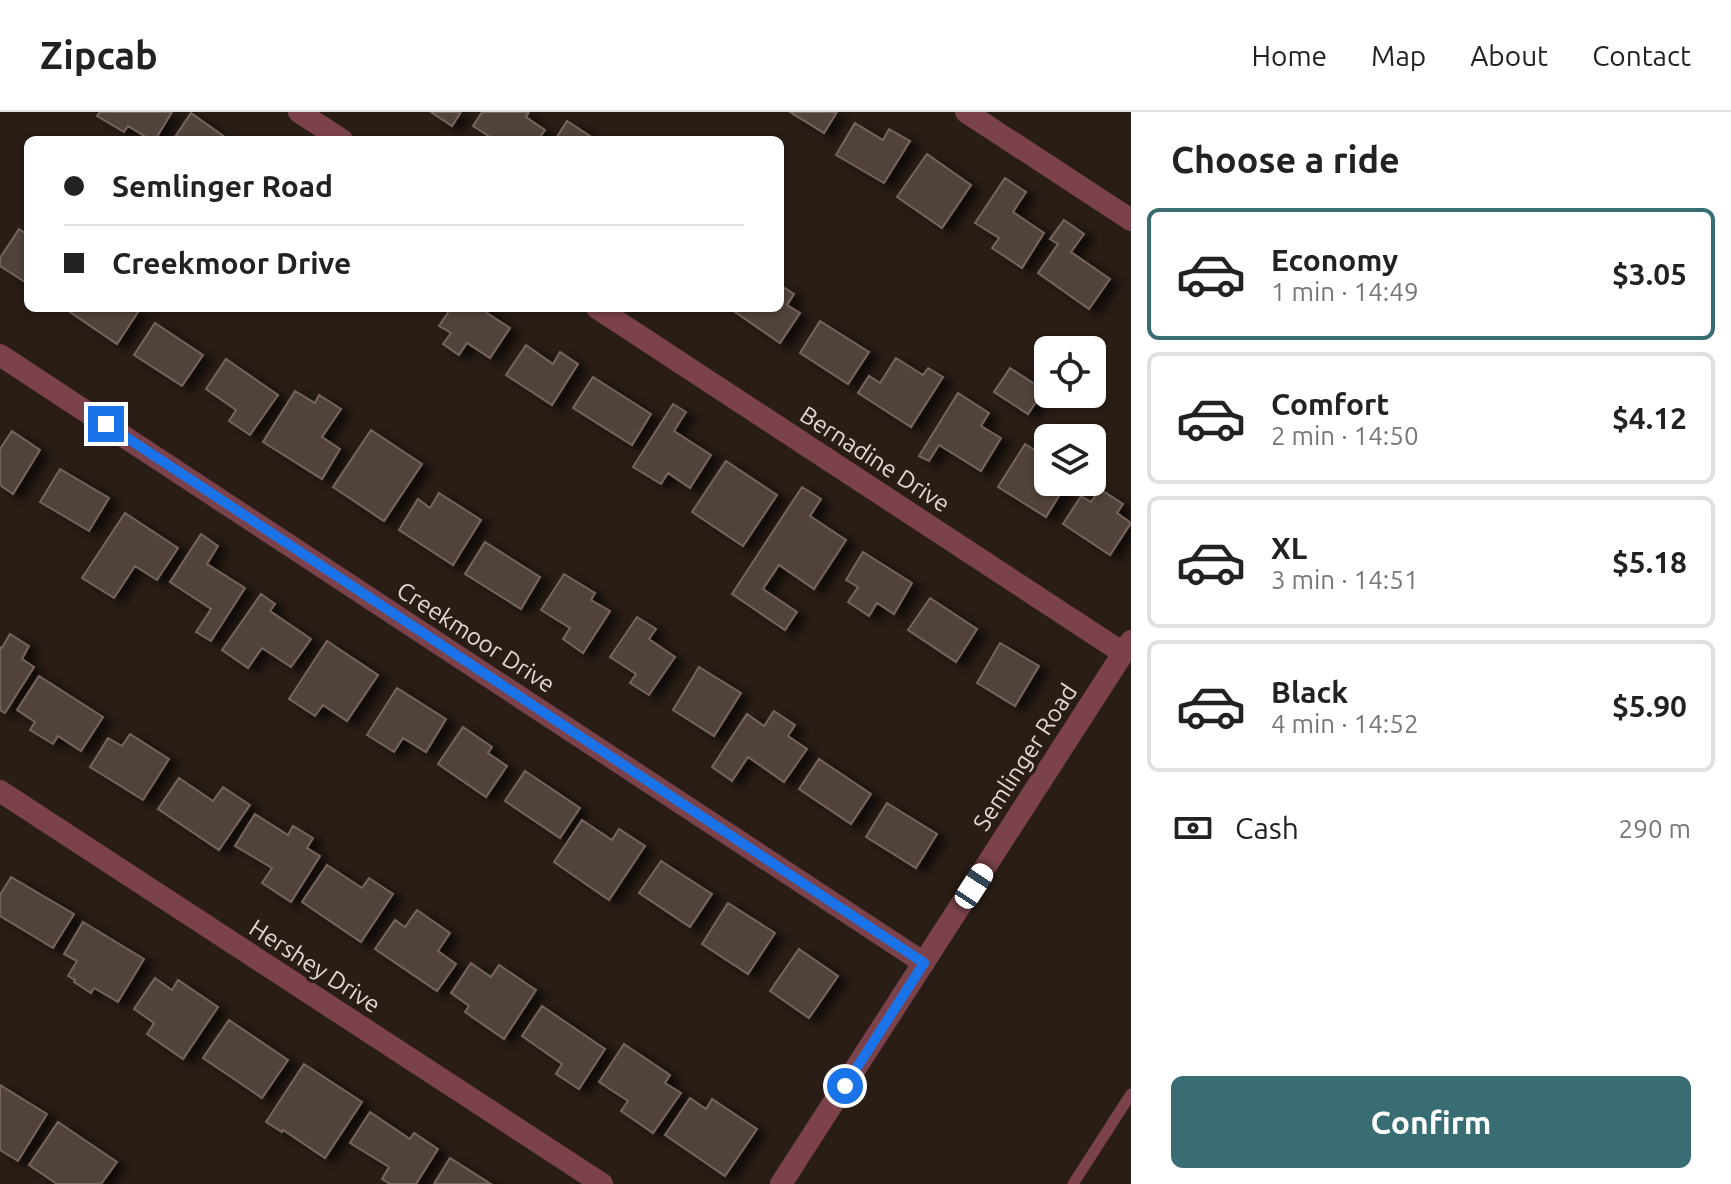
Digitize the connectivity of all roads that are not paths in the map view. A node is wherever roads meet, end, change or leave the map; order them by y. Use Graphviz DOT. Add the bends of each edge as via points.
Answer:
graph roads {
  1 [pos="299,112"];
  2 [pos="966,112"];
  3 [pos="336,136"];
  4 [pos="1131,220"];
  5 [pos="603,312"];
  6 [pos="0,355"];
  7 [pos="1127,647"];
  8 [pos="0,791"];
  9 [pos="924,963"];
  10 [pos="1131,1094"];
  11 [pos="602,1184"];
  12 [pos="781,1184"];
  13 [pos="1073,1184"];
  1 -- 3 [label="street"];
  2 -- 4 [label="street"];
  5 -- 7 [label="street, Bernadine Drive"];
  6 -- 9 [label="street, Creekmoor Drive"];
  7 -- 9 [label="street, Semlinger Road"];
  8 -- 11 [label="street, Hershey Drive"];
  9 -- 12 [label="street, Semlinger Road"];
  10 -- 13 [label="lane"];
}
